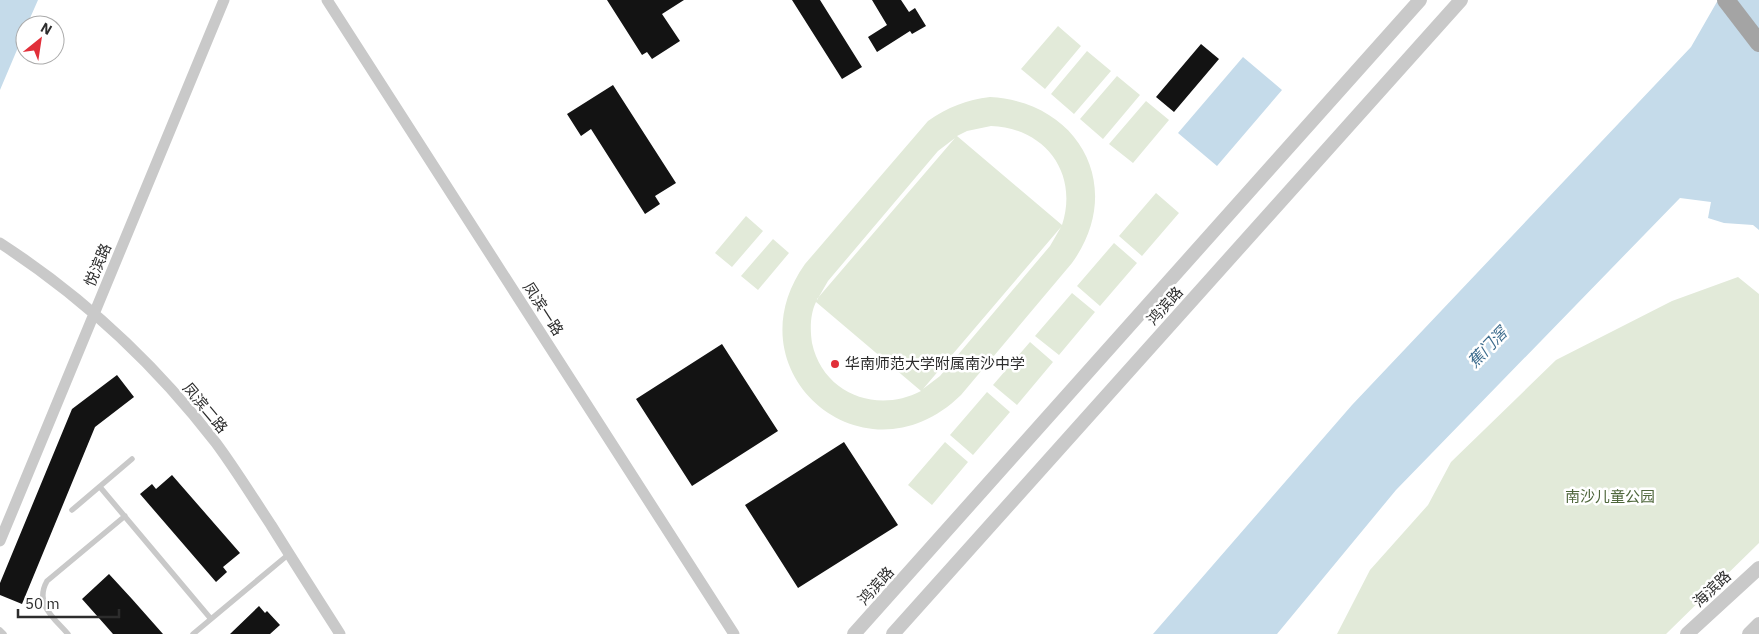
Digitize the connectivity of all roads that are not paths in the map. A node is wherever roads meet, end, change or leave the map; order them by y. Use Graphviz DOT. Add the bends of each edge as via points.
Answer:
graph roads {
  1 [pos="224,0"];
  2 [pos="327,0"];
  3 [pos="1420,0"];
  4 [pos="1461,0"];
  5 [pos="1726,0"];
  6 [pos="1759,43"];
  7 [pos="0,243"];
  8 [pos="94,314"];
  9 [pos="132,460"];
  10 [pos="100,487"];
  11 [pos="72,510"];
  12 [pos="124,516"];
  13 [pos="0,541"];
  14 [pos="289,554"];
  15 [pos="1759,568"];
  16 [pos="211,619"];
  17 [pos="1759,624"];
  18 [pos="0,630"];
  19 [pos="4,634"];
  20 [pos="68,634"];
  21 [pos="193,634"];
  22 [pos="340,634"];
  23 [pos="734,634"];
  24 [pos="854,634"];
  25 [pos="893,634"];
  26 [pos="1687,634"];
  27 [pos="1748,634"];
  1 -- 8 [label="street, 悦滨路"];
  2 -- 23 [label="street, 凤滨一路"];
  3 -- 24 [label="street, 鸿滨路"];
  4 -- 25 [label="street, 鸿滨路"];
  5 -- 6 [label="main road"];
  7 -- 8 [label="street, 凤滨二路"];
  8 -- 13 [label="street, 悦滨路"];
  8 -- 14 [label="street, 凤滨二路" via="146,363 194,416 237,473"];
  9 -- 10 [label="lane"];
  10 -- 11 [label="lane"];
  10 -- 12 [label="lane"];
  12 -- 16 [label="lane"];
  12 -- 20 [label="lane" via="47,581 43,588 44,605"];
  14 -- 16 [label="lane"];
  14 -- 22 [label="street, 凤滨二路"];
  15 -- 26 [label="street, 海滨路"];
  16 -- 21 [label="lane"];
  17 -- 27 [label="street"];
  18 -- 19 [label="lane"];
}
